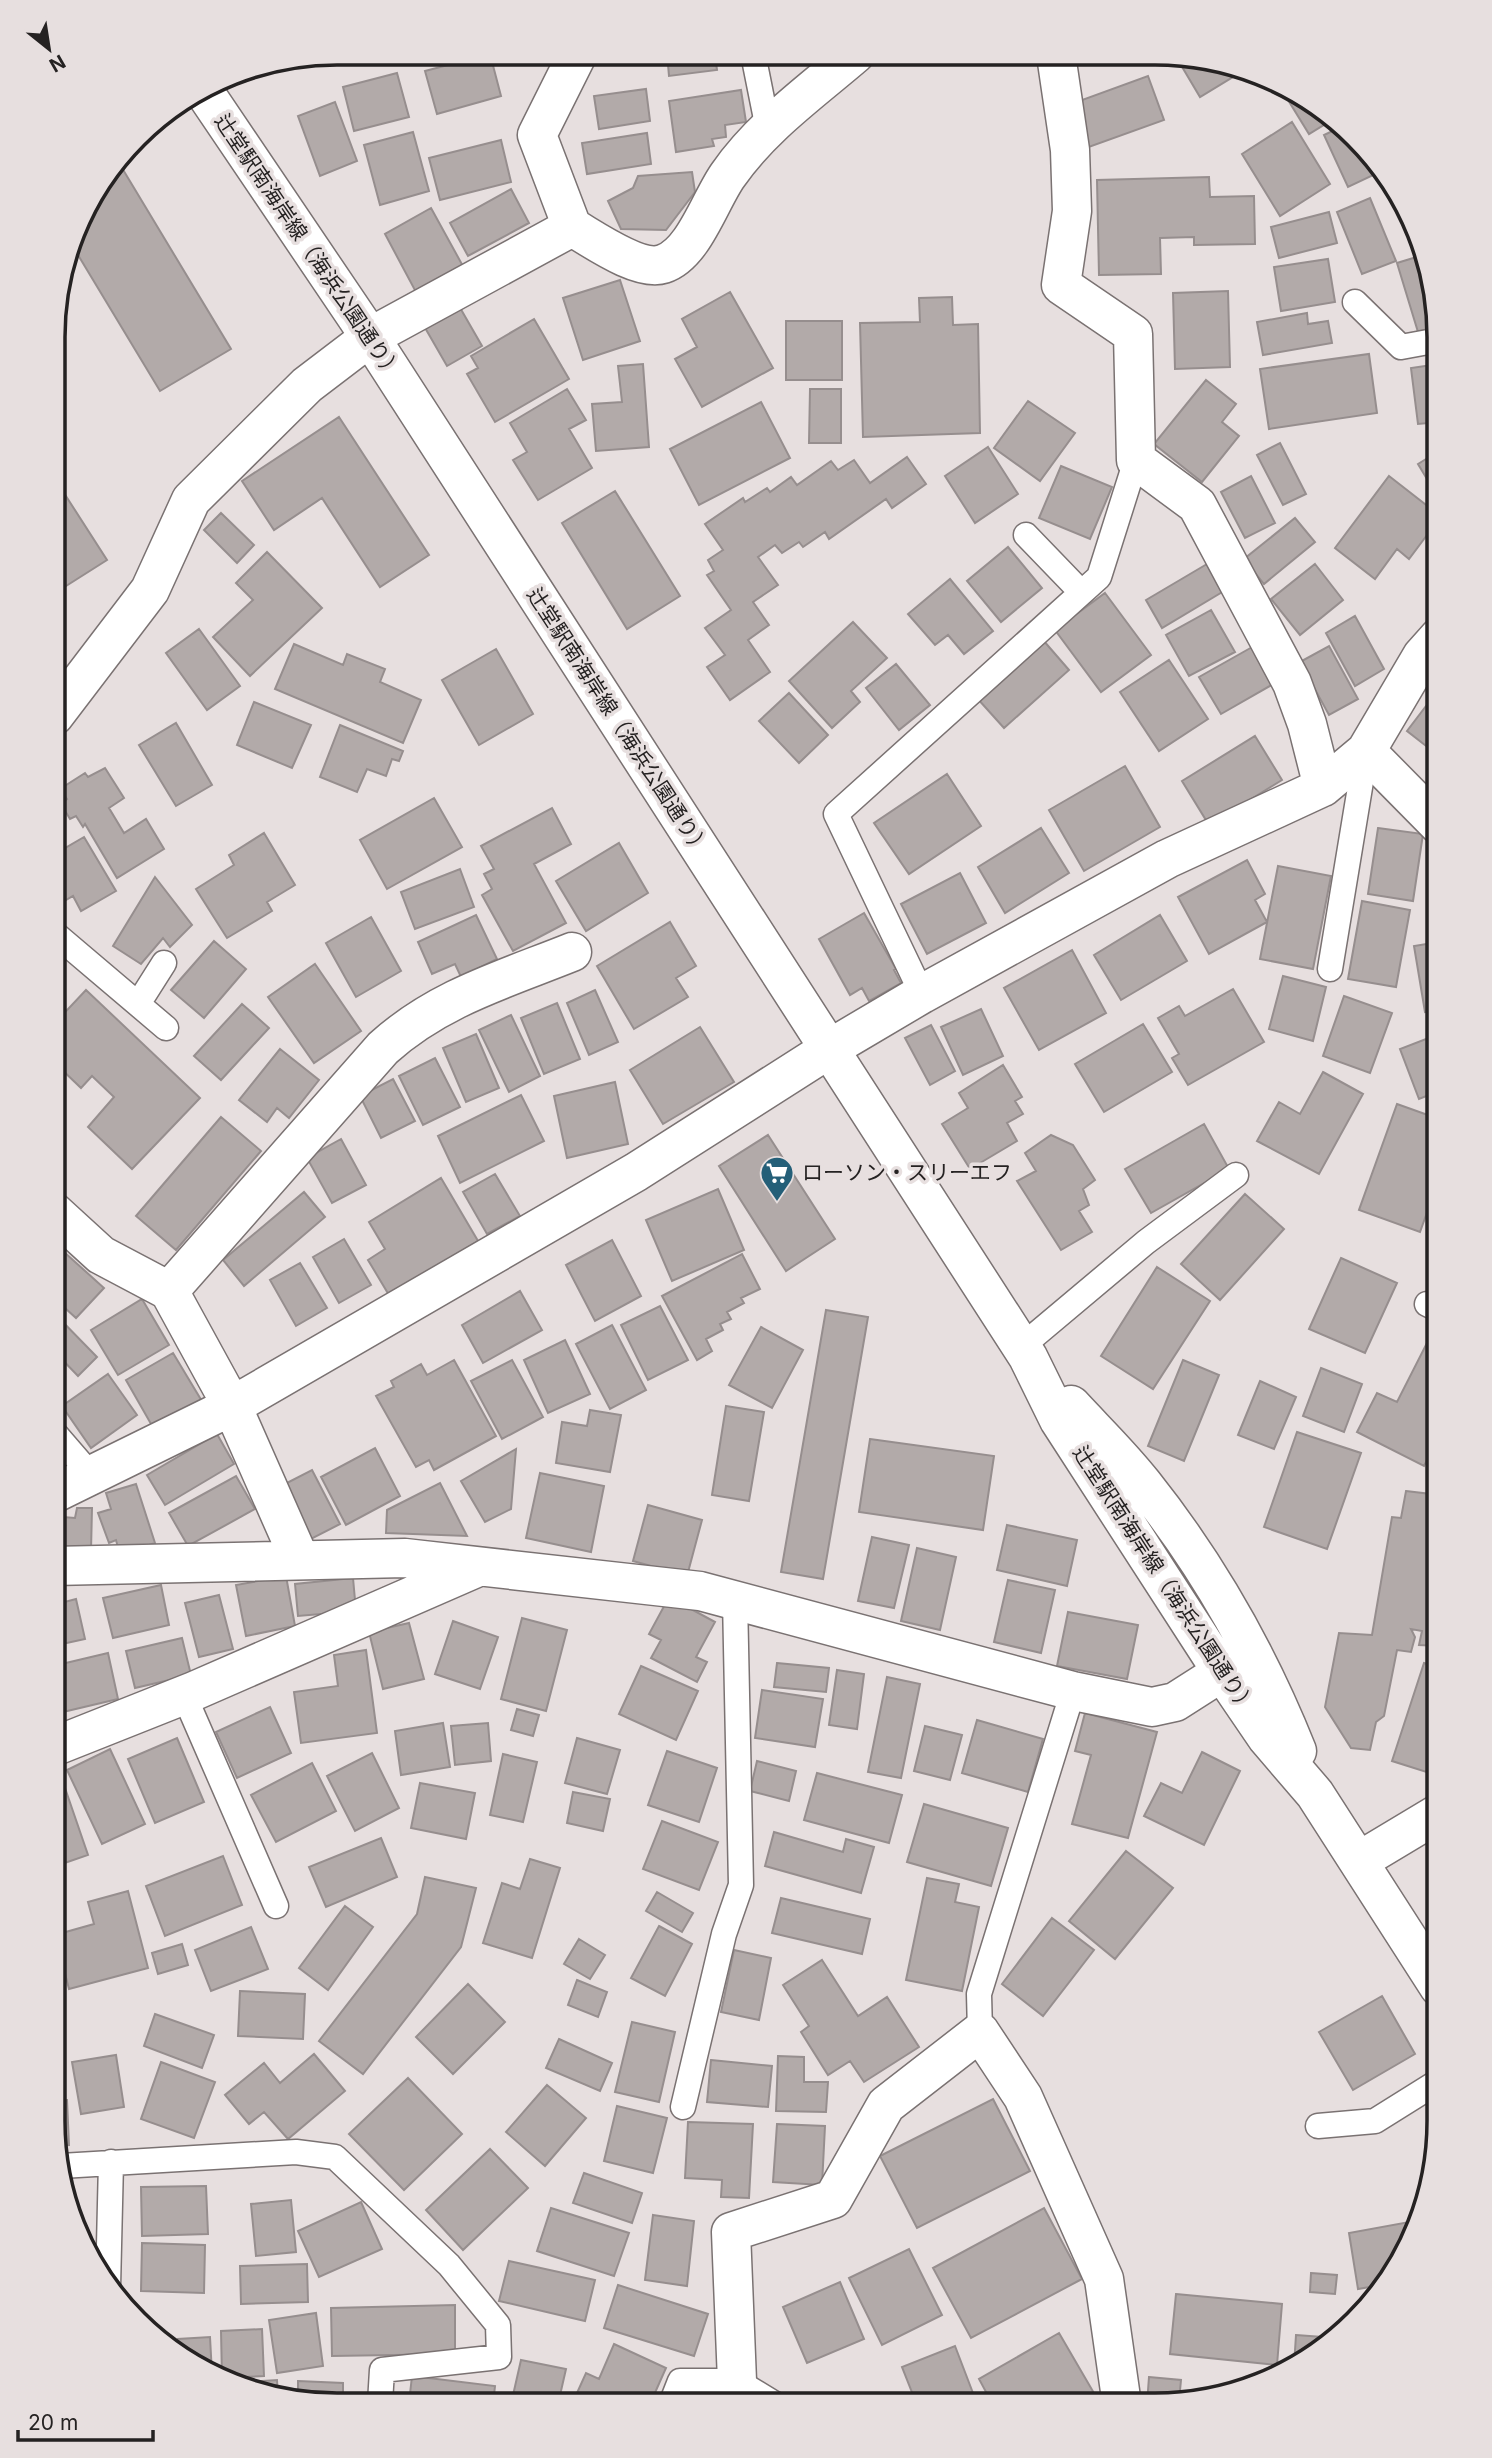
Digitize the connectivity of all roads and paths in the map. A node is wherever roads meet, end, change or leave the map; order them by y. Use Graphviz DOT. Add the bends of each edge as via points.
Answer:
graph roads {
  1 [pos="572,65"];
  2 [pos="755,65"];
  3 [pos="842,65"];
  4 [pos="1057,65"];
  5 [pos="208,97"];
  6 [pos="768,129"];
  7 [pos="572,228"];
  8 [pos="1355,302"];
  9 [pos="370,337"];
  10 [pos="1427,342"];
  11 [pos="1136,460"];
  12 [pos="1026,535"];
  13 [pos="1081,592"];
  14 [pos="1427,650"];
  15 [pos="65,702"];
  16 [pos="1366,751"];
  17 [pos="1323,787"];
  18 [pos="1427,813"];
  19 [pos="65,942"];
  20 [pos="572,952"];
  21 [pos="164,962"];
  22 [pos="1331,968"];
  23 [pos="922,994"];
  24 [pos="138,1004"];
  25 [pos="166,1028"];
  26 [pos="829,1049"];
  27 [pos="1236,1175"];
  28 [pos="65,1222"];
  29 [pos="169,1291"];
  30 [pos="1025,1352"];
  31 [pos="232,1406"];
  32 [pos="65,1445"];
  33 [pos="91,1475"];
  34 [pos="65,1488"];
  35 [pos="300,1560"];
  36 [pos="65,1566"];
  37 [pos="475,1568"];
  38 [pos="735,1599"];
  39 [pos="1222,1672"];
  40 [pos="1073,1691"];
  41 [pos="184,1695"];
  42 [pos="65,1742"];
  43 [pos="1315,1794"];
  44 [pos="1427,1820"];
  45 [pos="1359,1861"];
  46 [pos="276,1906"];
  47 [pos="1427,1968"];
  48 [pos="980,2032"];
  49 [pos="1427,2089"];
  50 [pos="683,2107"];
  51 [pos="1318,2126"];
  52 [pos="111,2162"];
  53 [pos="69,2165"];
  54 [pos="108,2268"];
  55 [pos="737,2381"];
  56 [pos="381,2393"];
  57 [pos="675,2393"];
  58 [pos="757,2393"];
  59 [pos="1120,2393"];
  1 -- 7 [label="street" via="537,135"];
  2 -- 6 [label="lane"];
  3 -- 6 [label="street"];
  4 -- 11 [label="street" via="1070,150 1072,211 1061,285 1133,334"];
  5 -- 9 [label="street, 辻堂駅南海岸線（海浜公園通り）"];
  6 -- 7 [label="street" via="728,174 685,249 663,264 641,265"];
  7 -- 9 [label="street"];
  8 -- 10 [label="lane" via="1401,347"];
  9 -- 15 [label="street" via="307,385 191,500 150,590"];
  9 -- 26 [label="street, 辻堂駅南海岸線（海浜公園通り）"];
  11 -- 13 [label="lane" via="1099,577"];
  11 -- 17 [label="street" via="1197,505 1292,684"];
  12 -- 13 [label="lane"];
  13 -- 23 [label="lane" via="836,814"];
  14 -- 16 [label="street"];
  16 -- 17 [label="street"];
  16 -- 18 [label="street"];
  16 -- 22 [label="lane"];
  17 -- 23 [label="street" via="1167,859"];
  19 -- 24 [label="lane"];
  20 -- 29 [label="street" via="436,1007 409,1025 383,1048"];
  21 -- 24 [label="lane"];
  23 -- 26 [label="street"];
  24 -- 25 [label="lane"];
  26 -- 30 [label="street, 辻堂駅南海岸線（海浜公園通り）"];
  26 -- 31 [label="street" via="636,1172"];
  27 -- 30 [label="lane" via="1146,1242"];
  28 -- 29 [label="street" via="101,1255"];
  29 -- 31 [label="street"];
  30 -- 39 [label="street, 辻堂駅南海岸線（海浜公園通り）" via="1059,1420"];
  30 -- 43 [label="street, 辻堂駅南海岸線（海浜公園通り）" via="1142,1483 1188,1546 1240,1631"];
  31 -- 33 [label="street"];
  31 -- 35 [label="street"];
  32 -- 33 [label="lane"];
  33 -- 34 [label="street"];
  35 -- 36 [label="street"];
  35 -- 37 [label="street" via="405,1558"];
  37 -- 38 [label="street" via="700,1591"];
  37 -- 41 [label="street"];
  38 -- 40 [label="street"];
  38 -- 50 [label="lane" via="741,1885 724,1934"];
  39 -- 40 [label="street" via="1175,1702 1152,1707"];
  39 -- 43 [label="street, 辻堂駅南海岸線（海浜公園通り）" via="1267,1738"];
  40 -- 48 [label="lane" via="979,1994"];
  41 -- 42 [label="street"];
  41 -- 46 [label="lane"];
  43 -- 45 [label="street, 辻堂駅南海岸線（海浜公園通り）"];
  44 -- 45 [label="street"];
  45 -- 47 [label="street, 辻堂駅南海岸線（海浜公園通り）"];
  48 -- 55 [label="street" via="886,2105 833,2199 730,2232"];
  48 -- 59 [label="street" via="1024,2097 1104,2279"];
  49 -- 51 [label="lane" via="1376,2121"];
  52 -- 53 [label="lane"];
  52 -- 54 [label="lane"];
  52 -- 56 [label="lane" via="296,2152 335,2157 449,2265 498,2325 499,2357 382,2370"];
  55 -- 57 [label="lane" via="680,2381"];
  55 -- 58 [label="lane"];
}
